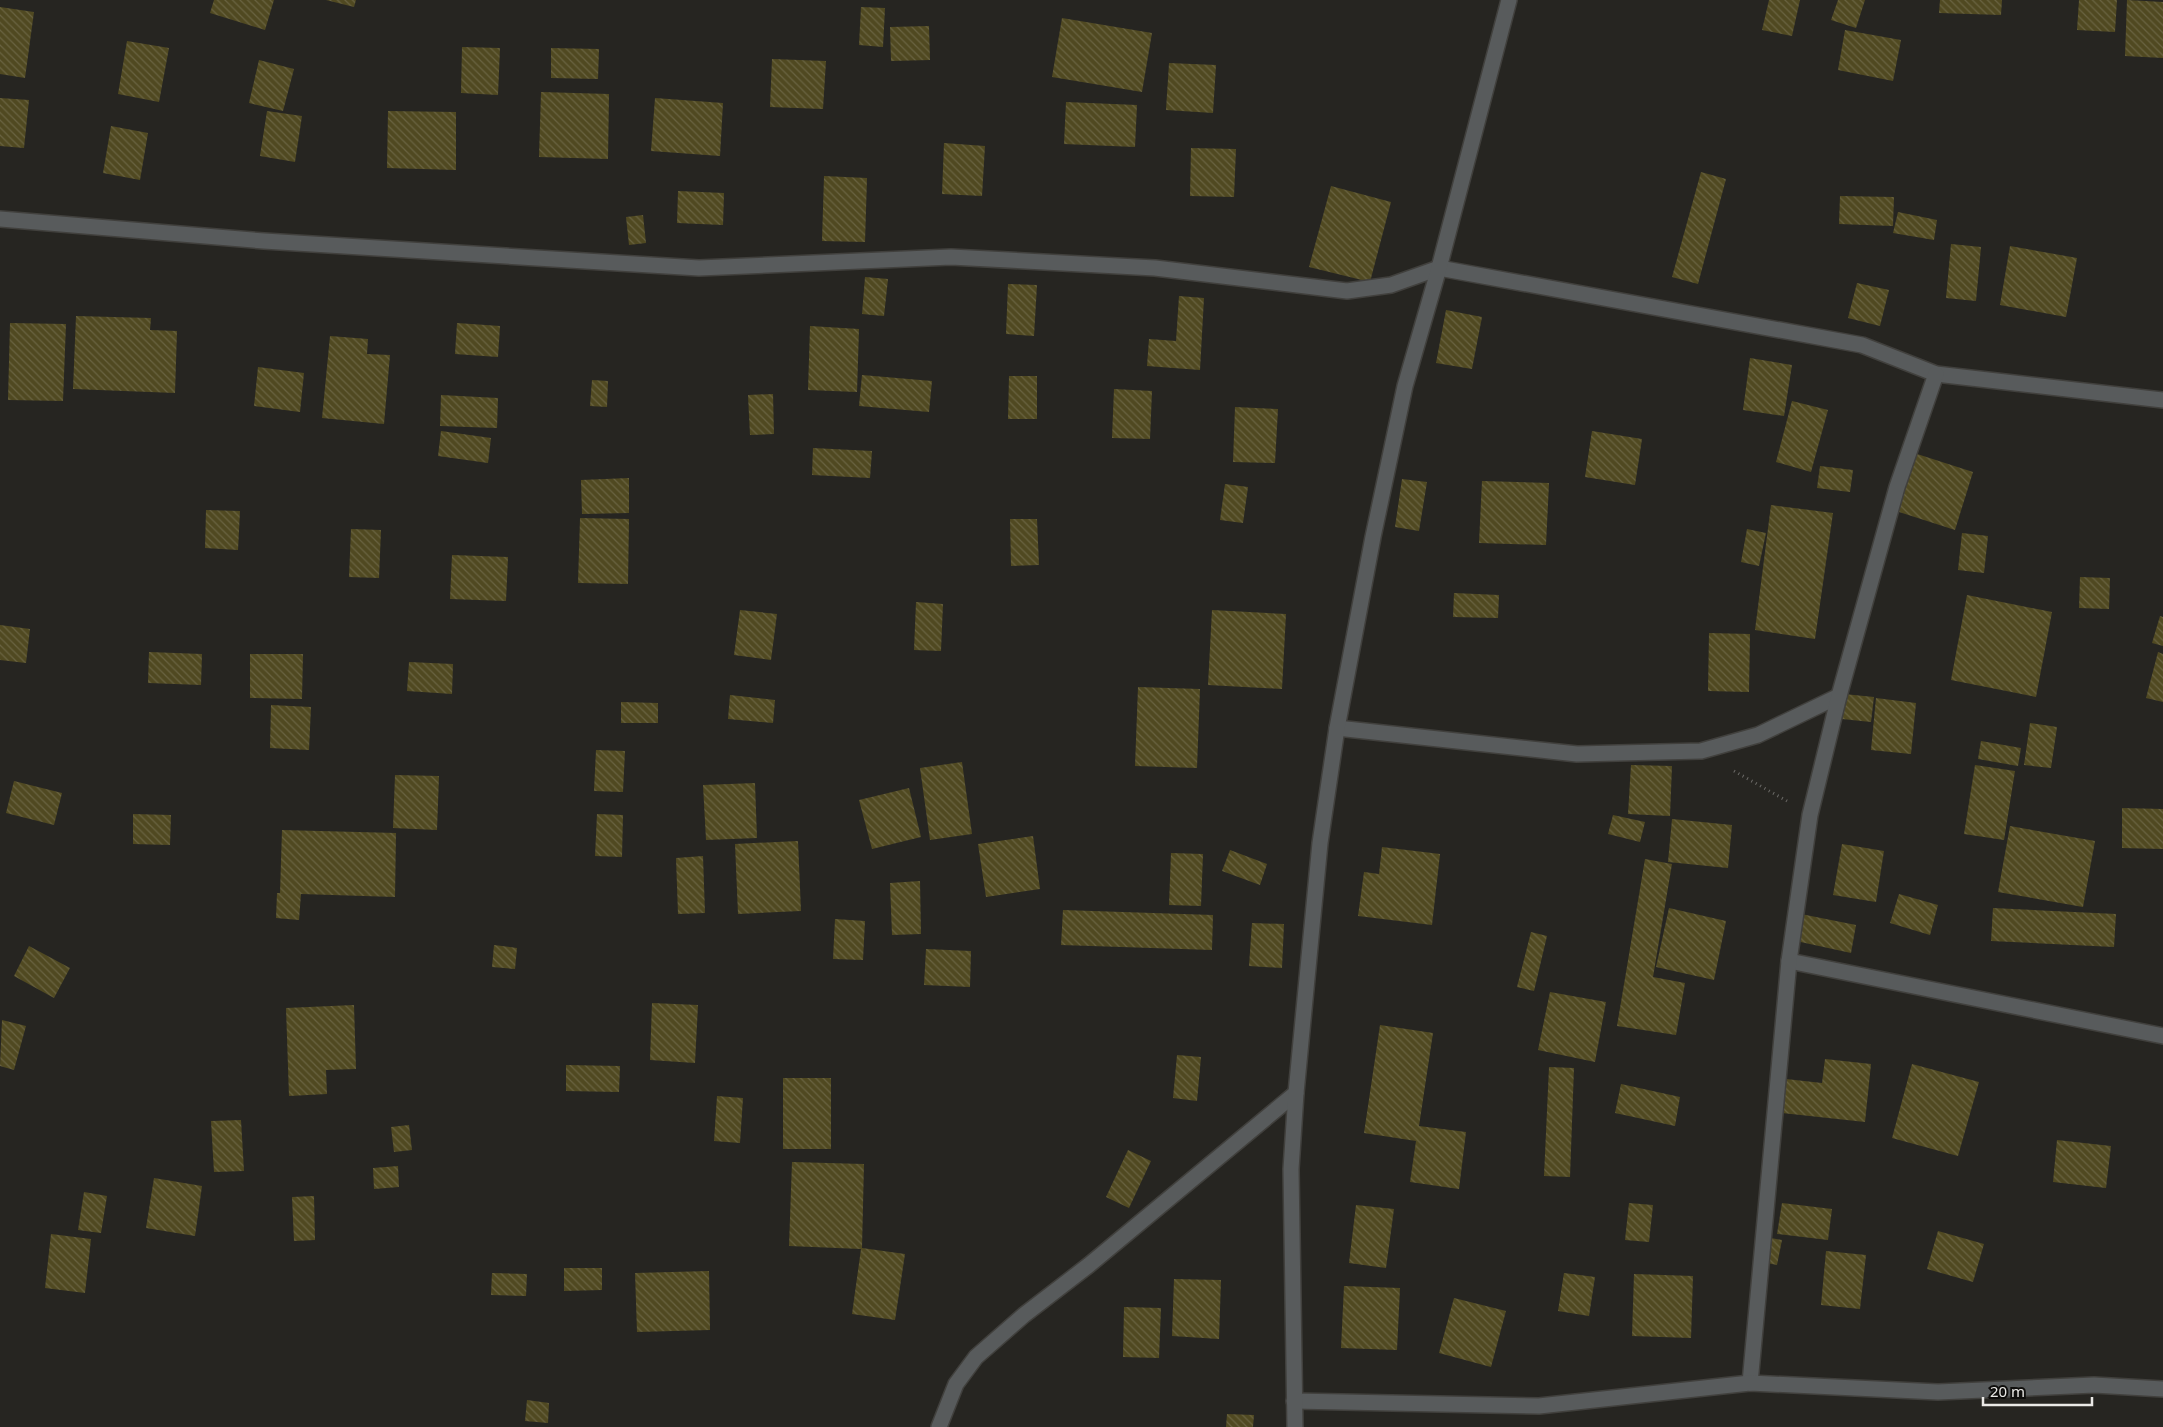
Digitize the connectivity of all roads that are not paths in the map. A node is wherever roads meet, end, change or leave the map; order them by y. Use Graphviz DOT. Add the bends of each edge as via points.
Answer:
graph roads {
  1 [pos="1509,0"];
  2 [pos="0,219"];
  3 [pos="1439,268"];
  4 [pos="1936,374"];
  5 [pos="2163,400"];
  6 [pos="1839,696"];
  7 [pos="1337,728"];
  8 [pos="1789,961"];
  9 [pos="2163,1036"];
  10 [pos="1296,1092"];
  11 [pos="1750,1383"];
  12 [pos="2163,1389"];
  13 [pos="1294,1401"];
  14 [pos="939,1427"];
  15 [pos="1295,1427"];
  1 -- 3 [label="street"];
  2 -- 3 [label="street" via="264,241 699,268 970,258 1155,268 1347,291 1391,285"];
  3 -- 4 [label="street" via="1862,345"];
  3 -- 7 [label="street" via="1405,386 1372,537"];
  4 -- 5 [label="street"];
  4 -- 6 [label="street" via="1897,487"];
  6 -- 7 [label="street" via="1758,735 1700,751 1577,754"];
  6 -- 8 [label="street" via="1810,815"];
  7 -- 10 [label="street" via="1320,843"];
  8 -- 9 [label="street"];
  8 -- 11 [label="street"];
  10 -- 13 [label="street" via="1292,1169"];
  10 -- 14 [label="street" via="976,1357 956,1384"];
  11 -- 12 [label="street" via="1938,1392 2094,1385"];
  11 -- 13 [label="street" via="1539,1406"];
  13 -- 15 [label="street"];
}
